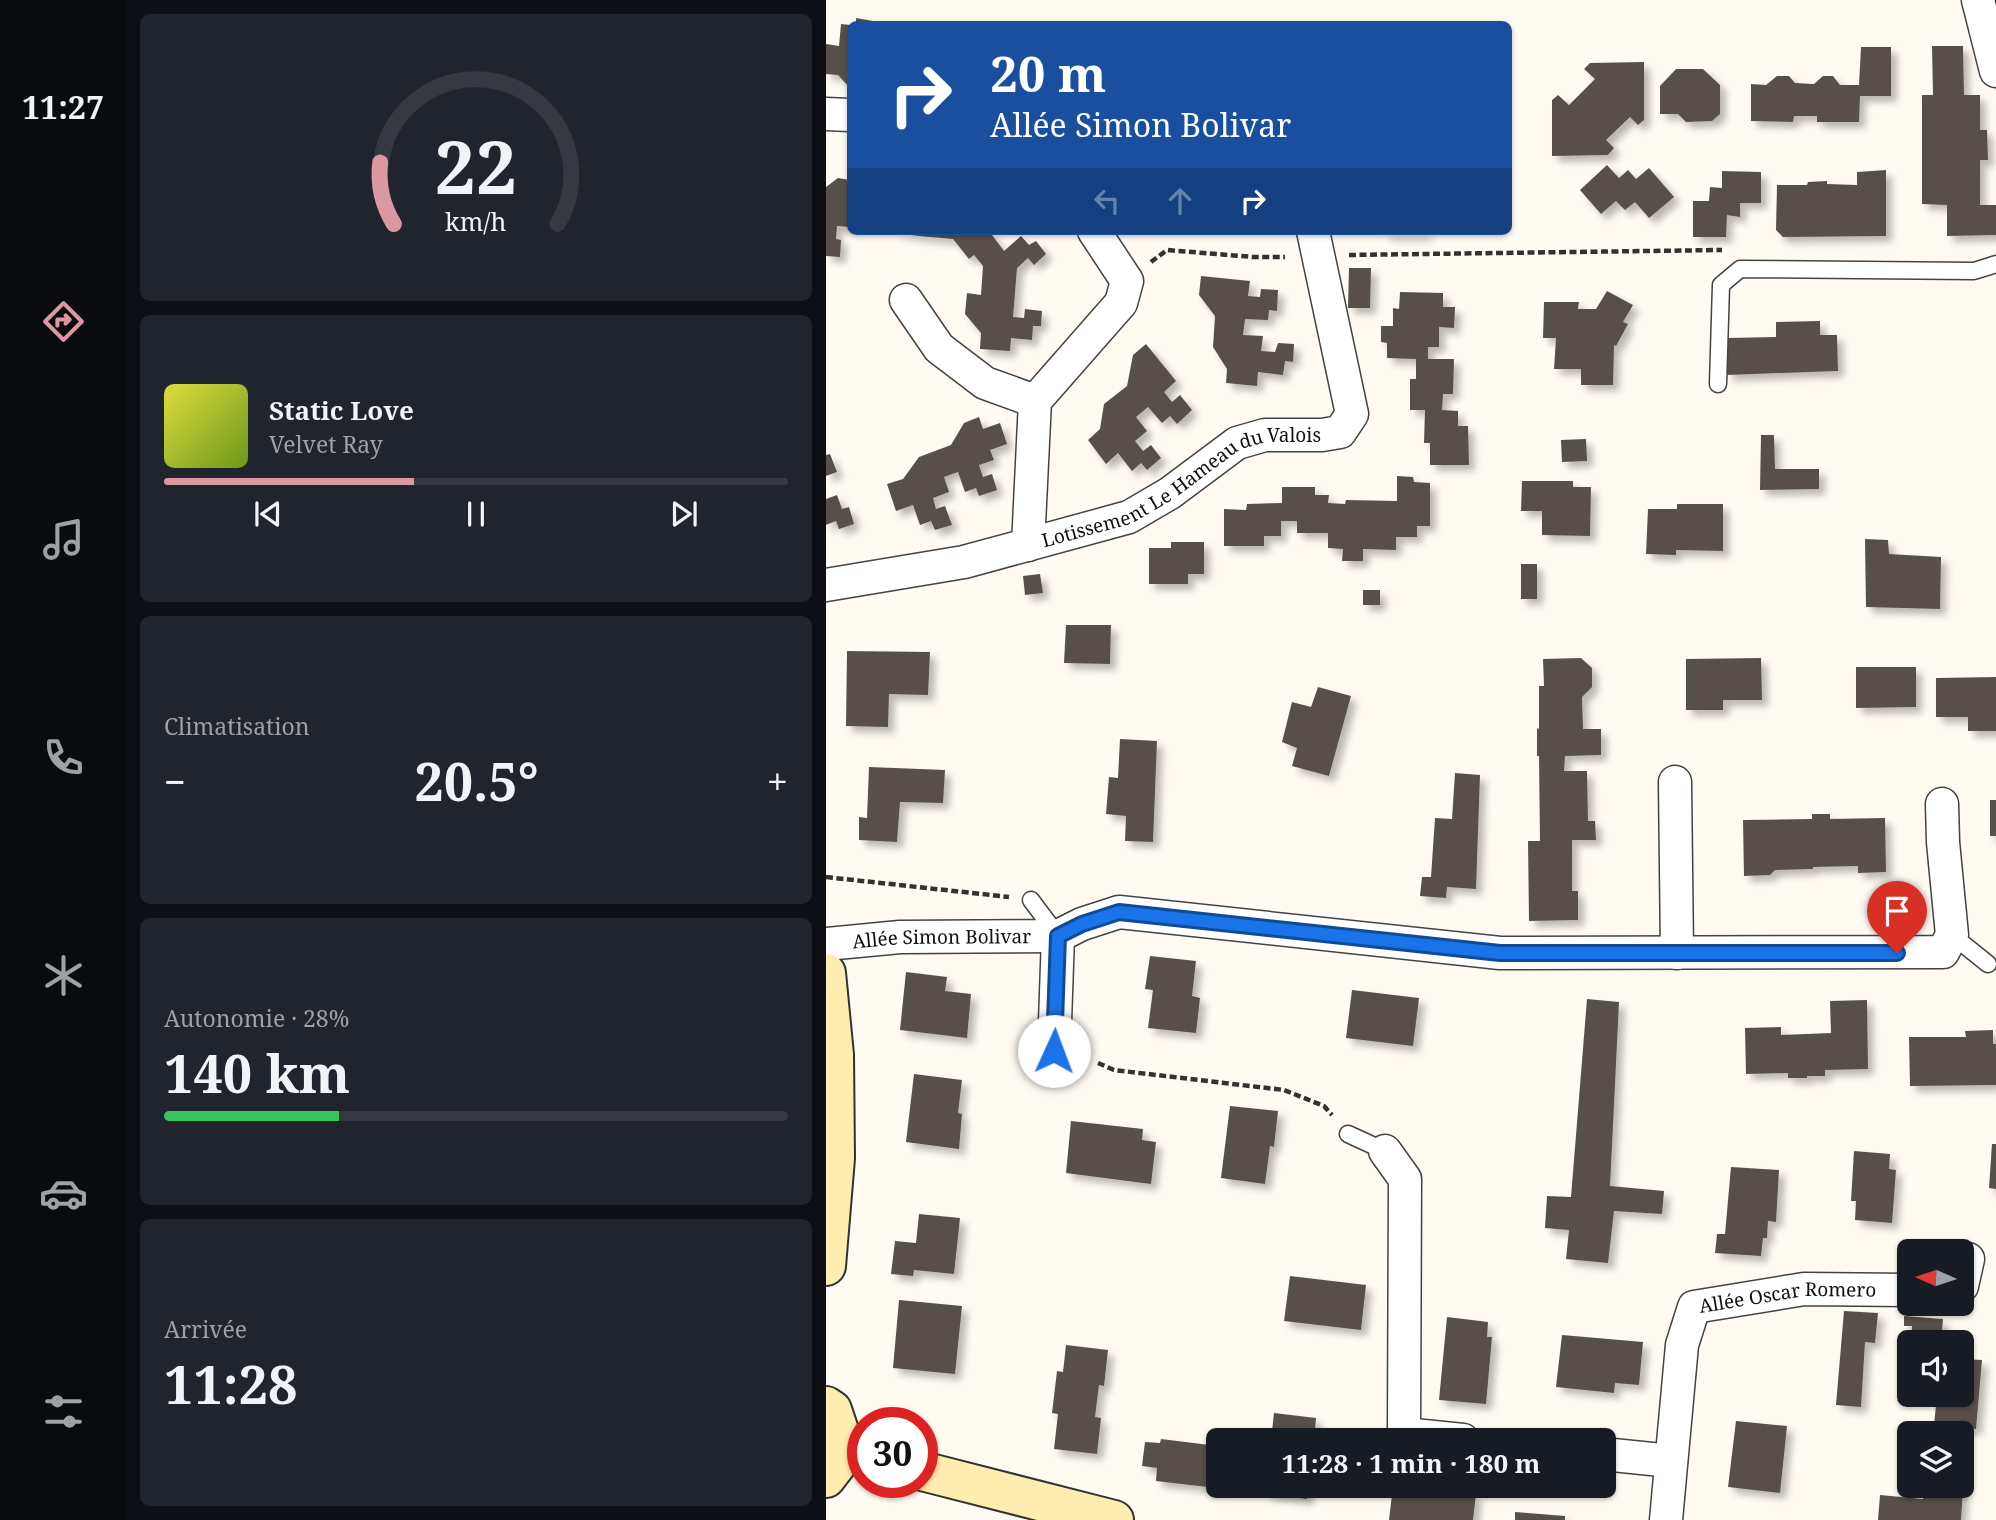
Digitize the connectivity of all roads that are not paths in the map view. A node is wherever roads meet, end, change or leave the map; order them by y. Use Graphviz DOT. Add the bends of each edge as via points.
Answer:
graph roads {
  1 [pos="1978,0"];
  2 [pos="1996,71"];
  3 [pos="826,114"];
  4 [pos="847,115"];
  5 [pos="1097,235"];
  6 [pos="1315,243"];
  7 [pos="1996,264"];
  8 [pos="906,300"];
  9 [pos="1718,384"];
  10 [pos="1035,401"];
  11 [pos="1028,545"];
  12 [pos="826,585"];
  13 [pos="1675,782"];
  14 [pos="1942,804"];
  15 [pos="1031,900"];
  16 [pos="1952,935"];
  17 [pos="1058,936"];
  18 [pos="826,944"];
  19 [pos="1677,953"];
  20 [pos="1988,964"];
  21 [pos="826,976"];
  22 [pos="1066,1052"];
  23 [pos="1348,1134"];
  24 [pos="1385,1151"];
  25 [pos="826,1266"];
  26 [pos="1897,1290"];
  27 [pos="826,1406"];
  28 [pos="1404,1428"];
  29 [pos="1616,1455"];
  30 [pos="847,1459"];
  31 [pos="1671,1461"];
  32 [pos="938,1475"];
  33 [pos="1114,1520"];
  34 [pos="1666,1520"];
  1 -- 2 [label="street"];
  3 -- 4 [label="street"];
  5 -- 10 [label="street" via="1128,281 1121,303"];
  6 -- 11 [label="street, Lotissement Le Hameau du Valois" via="1352,414 1340,432 1265,435 1237,443 1129,517"];
  7 -- 9 [label="lane" via="1974,271 1740,269 1721,285"];
  8 -- 10 [label="street" via="939,348 985,383"];
  10 -- 11 [label="street, Lotissement Le Hameau du Valois"];
  11 -- 12 [label="street, Lotissement Le Hameau du Valois" via="964,562"];
  13 -- 19 [label="street"];
  14 -- 16 [label="street"];
  15 -- 17 [label="lane"];
  16 -- 19 [label="street" via="1943,953"];
  16 -- 20 [label="lane"];
  17 -- 18 [label="street, Allée Simon Bolivar" via="900,937"];
  17 -- 19 [label="street, Allée Simon Bolivar" via="1119,912 1500,953"];
  17 -- 22 [label="street, Allée Simon Bolivar"];
  21 -- 25 [label="street" via="834,1055 835,1158"];
  23 -- 24 [label="lane"];
  24 -- 28 [label="street" via="1405,1179"];
  26 -- 31 [label="street, Allée Oscar Romero" via="1804,1289 1694,1307 1682,1345"];
  27 -- 30 [label="street" via="832,1410"];
  29 -- 31 [label="street"];
  31 -- 34 [label="street, Allée Oscar Romero"];
  32 -- 33 [label="street"];
}
